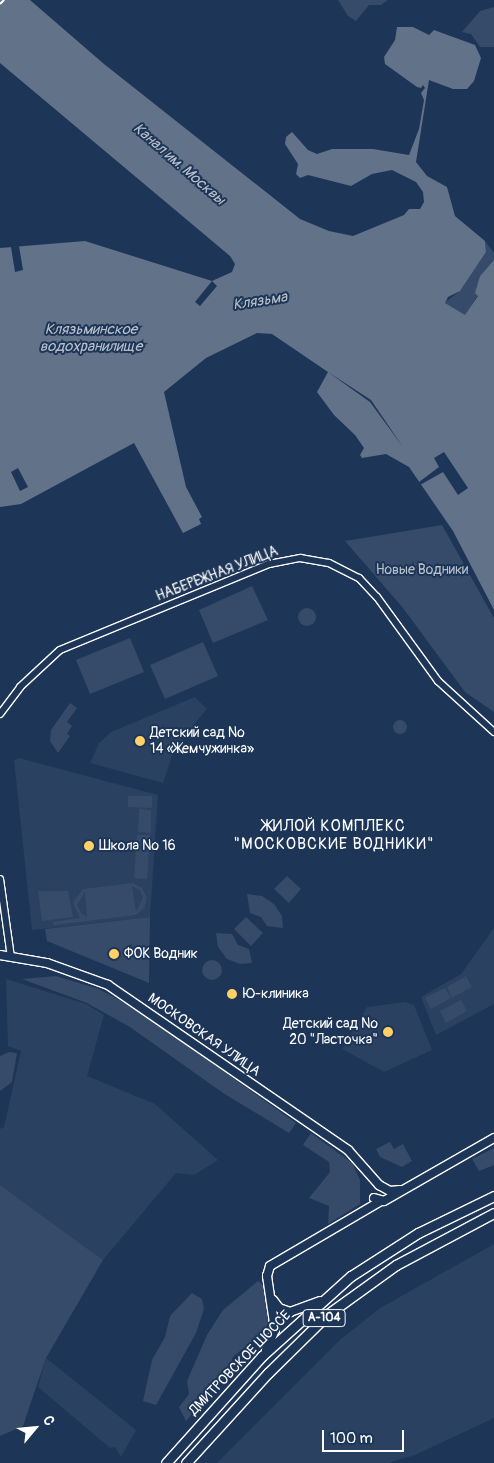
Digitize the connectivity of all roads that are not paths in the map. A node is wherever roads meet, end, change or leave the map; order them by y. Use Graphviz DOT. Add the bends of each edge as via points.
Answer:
graph roads {
  1 [pos="0,714"];
  2 [pos="494,732"];
  3 [pos="0,879"];
  4 [pos="0,955"];
  5 [pos="11,956"];
  6 [pos="494,1138"];
  7 [pos="381,1194"];
  8 [pos="494,1196"];
  9 [pos="494,1213"];
  10 [pos="270,1296"];
  11 [pos="320,1301"];
  12 [pos="262,1356"];
  13 [pos="166,1463"];
  14 [pos="186,1463"];
  1 -- 2 [label="street, НАБЕРЕЖНАЯ УЛИЦА" via="20,687 60,650 251,571 300,558 335,566 359,578 377,597 438,681"];
  3 -- 5 [label="street"];
  4 -- 5 [label="main road, МОСКОВСКАЯ УЛИЦА"];
  5 -- 7 [label="main road, МОСКОВСКАЯ УЛИЦА" via="46,963 108,985 348,1150"];
  6 -- 7 [label="main road" via="400,1190"];
  7 -- 10 [label="main road, А-104" via="369,1207 289,1253 268,1270"];
  8 -- 11 [label="highway, ДМИТРОВСКОЕ ШОССЕ / А-104" via="418,1233 351,1276"];
  9 -- 14 [label="highway, ДМИТРОВСКОЕ ШОССЕ / А-104" via="411,1256 328,1314 262,1379"];
  10 -- 11 [label="main road, А-104" via="279,1308 290,1312"];
  10 -- 12 [label="main road, А-104" via="276,1330"];
  11 -- 12 [label="highway, ДМИТРОВСКОЕ ШОССЕ / А-104"];
  12 -- 13 [label="highway, ДМИТРОВСКОЕ ШОССЕ / А-104"];
}
